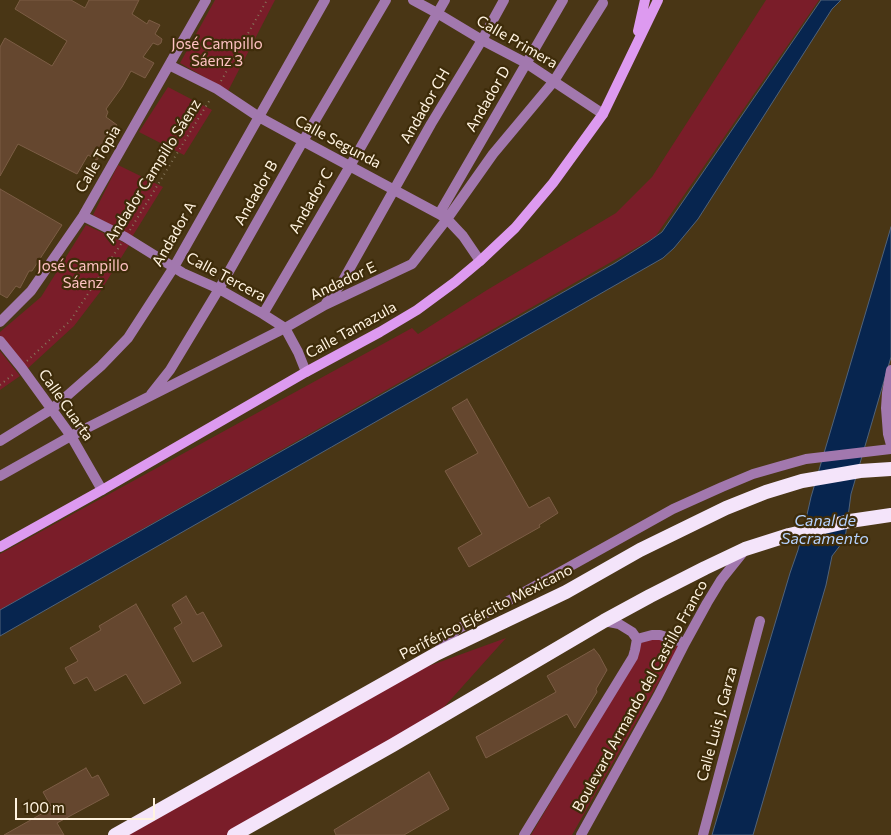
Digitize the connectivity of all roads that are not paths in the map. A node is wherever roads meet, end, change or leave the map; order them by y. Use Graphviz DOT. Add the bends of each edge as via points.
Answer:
graph roads {
  1 [pos="206,0"];
  2 [pos="325,0"];
  3 [pos="386,0"];
  4 [pos="413,0"];
  5 [pos="445,0"];
  6 [pos="504,0"];
  7 [pos="563,0"];
  8 [pos="645,0"];
  9 [pos="658,0"];
  10 [pos="603,3"];
  11 [pos="437,13"];
  12 [pos="482,40"];
  13 [pos="634,50"];
  14 [pos="526,63"];
  15 [pos="169,65"];
  16 [pos="554,81"];
  17 [pos="604,114"];
  18 [pos="259,117"];
  19 [pos="303,141"];
  20 [pos="479,145"];
  21 [pos="493,154"];
  22 [pos="350,166"];
  23 [pos="395,190"];
  24 [pos="83,216"];
  25 [pos="443,216"];
  26 [pos="480,261"];
  27 [pos="174,266"];
  28 [pos="218,289"];
  29 [pos="325,304"];
  30 [pos="263,314"];
  31 [pos="0,322"];
  32 [pos="284,328"];
  33 [pos="0,341"];
  34 [pos="891,370"];
  35 [pos="306,372"];
  36 [pos="148,398"];
  37 [pos="52,408"];
  38 [pos="71,436"];
  39 [pos="0,441"];
  40 [pos="891,447"];
  41 [pos="891,469"];
  42 [pos="0,476"];
  43 [pos="102,490"];
  44 [pos="891,515"];
  45 [pos="0,547"];
  46 [pos="745,549"];
  47 [pos="604,621"];
  48 [pos="760,621"];
  49 [pos="637,638"];
  50 [pos="684,643"];
  51 [pos="436,654"];
  52 [pos="115,835"];
  53 [pos="234,835"];
  54 [pos="524,835"];
  55 [pos="581,835"];
  56 [pos="703,835"];
  1 -- 15 [label="street, Calle Topia"];
  2 -- 18 [label="street, Andador A"];
  3 -- 19 [label="street, Andador B"];
  4 -- 11 [label="street, Calle Primera"];
  5 -- 11 [label="street, Andador C"];
  6 -- 12 [label="street, Andador CH"];
  7 -- 14 [label="street, Andador D"];
  8 -- 13 [label="main road"];
  9 -- 13 [label="main road"];
  10 -- 16 [label="street, Andador E"];
  11 -- 12 [label="street, Calle Primera"];
  11 -- 22 [label="street, Andador C"];
  12 -- 14 [label="street, Calle Primera"];
  12 -- 23 [label="street, Andador CH"];
  13 -- 17 [label="main road, Calle Tamazula"];
  14 -- 16 [label="street, Calle Primera"];
  14 -- 20 [label="street, Andador D"];
  15 -- 18 [label="street, Calle Segunda" via="217,89"];
  15 -- 24 [label="street, Calle Topia"];
  16 -- 17 [label="street, Calle Primera"];
  16 -- 21 [label="street, Andador E"];
  17 -- 26 [label="main road, Calle Tamazula" via="553,183 515,228"];
  18 -- 19 [label="street, Calle Segunda"];
  18 -- 27 [label="street, Andador A"];
  19 -- 22 [label="street, Calle Segunda"];
  19 -- 28 [label="street, Andador B"];
  20 -- 21 [label="street"];
  20 -- 25 [label="street, Andador D"];
  21 -- 25 [label="street, Andador E"];
  22 -- 23 [label="street, Calle Segunda"];
  22 -- 30 [label="street, Andador C"];
  23 -- 25 [label="street, Calle Segunda"];
  23 -- 29 [label="street, Andador CH" via="341,284"];
  24 -- 27 [label="street, Calle Tercera"];
  24 -- 31 [label="street, Calle Topia" via="31,291"];
  25 -- 26 [label="street, Calle Segunda" via="463,236"];
  25 -- 29 [label="street, Andador E" via="412,264"];
  26 -- 35 [label="main road, Calle Tamazula" via="417,310"];
  27 -- 28 [label="street, Calle Tercera"];
  27 -- 37 [label="street, Andador A" via="128,338"];
  28 -- 30 [label="street, Calle Tercera"];
  28 -- 36 [label="street, Andador B" via="170,370"];
  29 -- 32 [label="street, Andador E"];
  30 -- 32 [label="street, Calle Tercera"];
  32 -- 35 [label="street, Calle Tercera"];
  32 -- 36 [label="street, Andador E"];
  33 -- 37 [label="street, Calle Cuarta"];
  34 -- 40 [label="street" via="886,408"];
  35 -- 43 [label="main road, Calle Tamazula"];
  36 -- 38 [label="street, Andador E"];
  37 -- 38 [label="street, Calle Cuarta"];
  37 -- 39 [label="street, Andador A"];
  38 -- 42 [label="street, Andador E"];
  38 -- 43 [label="street, Calle Cuarta"];
  40 -- 51 [label="street" via="806,459 781,466 754,474 673,509 456,630"];
  41 -- 51 [label="highway, Periférico Ejército Mexicano" via="802,481 726,508 640,550 566,592"];
  43 -- 45 [label="main road, Calle Tamazula"];
  44 -- 46 [label="highway" via="789,535"];
  46 -- 47 [label="highway"];
  46 -- 50 [label="street, Boulevard Armando del Castillo Franco" via="721,580"];
  47 -- 49 [label="street, Boulevard Armando del Castillo Franco" via="627,628"];
  47 -- 53 [label="highway"];
  48 -- 56 [label="street, Calle Luis J. Garza"];
  49 -- 50 [label="street" via="660,634"];
  49 -- 54 [label="street, Boulevard Armando del Castillo Franco" via="632,657"];
  50 -- 55 [label="street, Boulevard Armando del Castillo Franco"];
  51 -- 52 [label="highway, Periférico Ejército Mexicano"];
}
